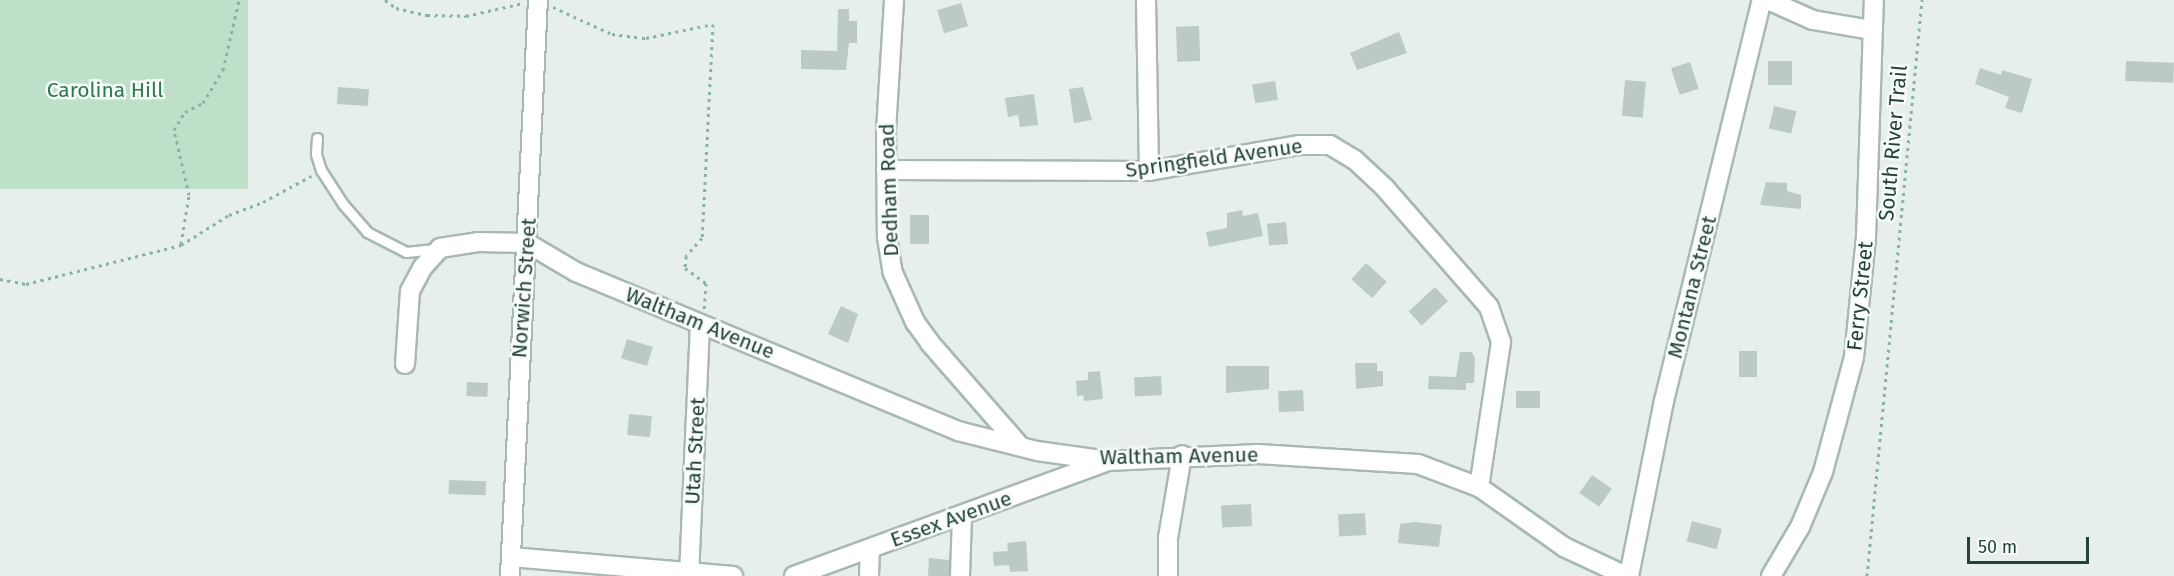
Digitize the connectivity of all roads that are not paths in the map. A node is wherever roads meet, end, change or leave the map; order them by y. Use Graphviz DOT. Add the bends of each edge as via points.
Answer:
graph roads {
  1 [pos="538,0"];
  2 [pos="894,0"];
  3 [pos="1146,0"];
  4 [pos="1762,0"];
  5 [pos="1768,0"];
  6 [pos="1874,0"];
  7 [pos="1872,30"];
  8 [pos="317,138"];
  9 [pos="886,170"];
  10 [pos="1149,171"];
  11 [pos="527,243"];
  12 [pos="440,248"];
  13 [pos="700,325"];
  14 [pos="405,364"];
  15 [pos="991,410"];
  16 [pos="981,436"];
  17 [pos="1019,445"];
  18 [pos="1182,455"];
  19 [pos="1108,461"];
  20 [pos="1479,487"];
  21 [pos="962,515"];
  22 [pos="870,549"];
  23 [pos="511,557"];
  24 [pos="690,573"];
  25 [pos="510,576"];
  26 [pos="733,576"];
  27 [pos="794,576"];
  28 [pos="869,576"];
  29 [pos="960,576"];
  30 [pos="1168,576"];
  31 [pos="1628,576"];
  32 [pos="1771,576"];
  1 -- 11 [label="street, Norwich Street"];
  2 -- 9 [label="street, Dedham Road" via="887,70"];
  3 -- 10 [label="street"];
  4 -- 31 [label="street, Montana Street" via="1665,401"];
  5 -- 7 [label="street" via="1813,20"];
  6 -- 7 [label="street, Ferry Street"];
  7 -- 32 [label="street, Ferry Street" via="1866,227 1854,357 1823,472 1800,527"];
  8 -- 12 [label="lane" via="321,170 343,204 368,232 406,252"];
  9 -- 10 [label="street, Springfield Avenue"];
  9 -- 15 [label="street, Dedham Road" via="887,237 903,297 930,343"];
  10 -- 20 [label="street, Springfield Avenue" via="1300,145 1330,145 1355,160 1384,187 1489,307 1501,342"];
  11 -- 12 [label="street" via="478,242"];
  11 -- 13 [label="street, Waltham Avenue" via="576,272"];
  11 -- 23 [label="street, Norwich Street"];
  12 -- 14 [label="street" via="423,267 410,291"];
  13 -- 16 [label="street, Waltham Avenue" via="958,431"];
  13 -- 24 [label="street, Utah Street"];
  15 -- 16 [label="street"];
  15 -- 17 [label="street, Dedham Road"];
  16 -- 17 [label="street, Waltham Avenue"];
  17 -- 19 [label="street, Waltham Avenue"];
  18 -- 19 [label="street, Waltham Avenue"];
  18 -- 20 [label="street, Waltham Avenue" via="1258,454 1394,461 1438,469"];
  18 -- 30 [label="street" via="1168,538"];
  19 -- 21 [label="street, Essex Avenue"];
  20 -- 31 [label="street, Waltham Avenue" via="1564,547"];
  21 -- 22 [label="street, Essex Avenue"];
  21 -- 29 [label="street"];
  22 -- 27 [label="street, Essex Avenue"];
  22 -- 28 [label="street"];
  23 -- 24 [label="street"];
  23 -- 25 [label="street, Norwich Street"];
  24 -- 26 [label="street"];
}
